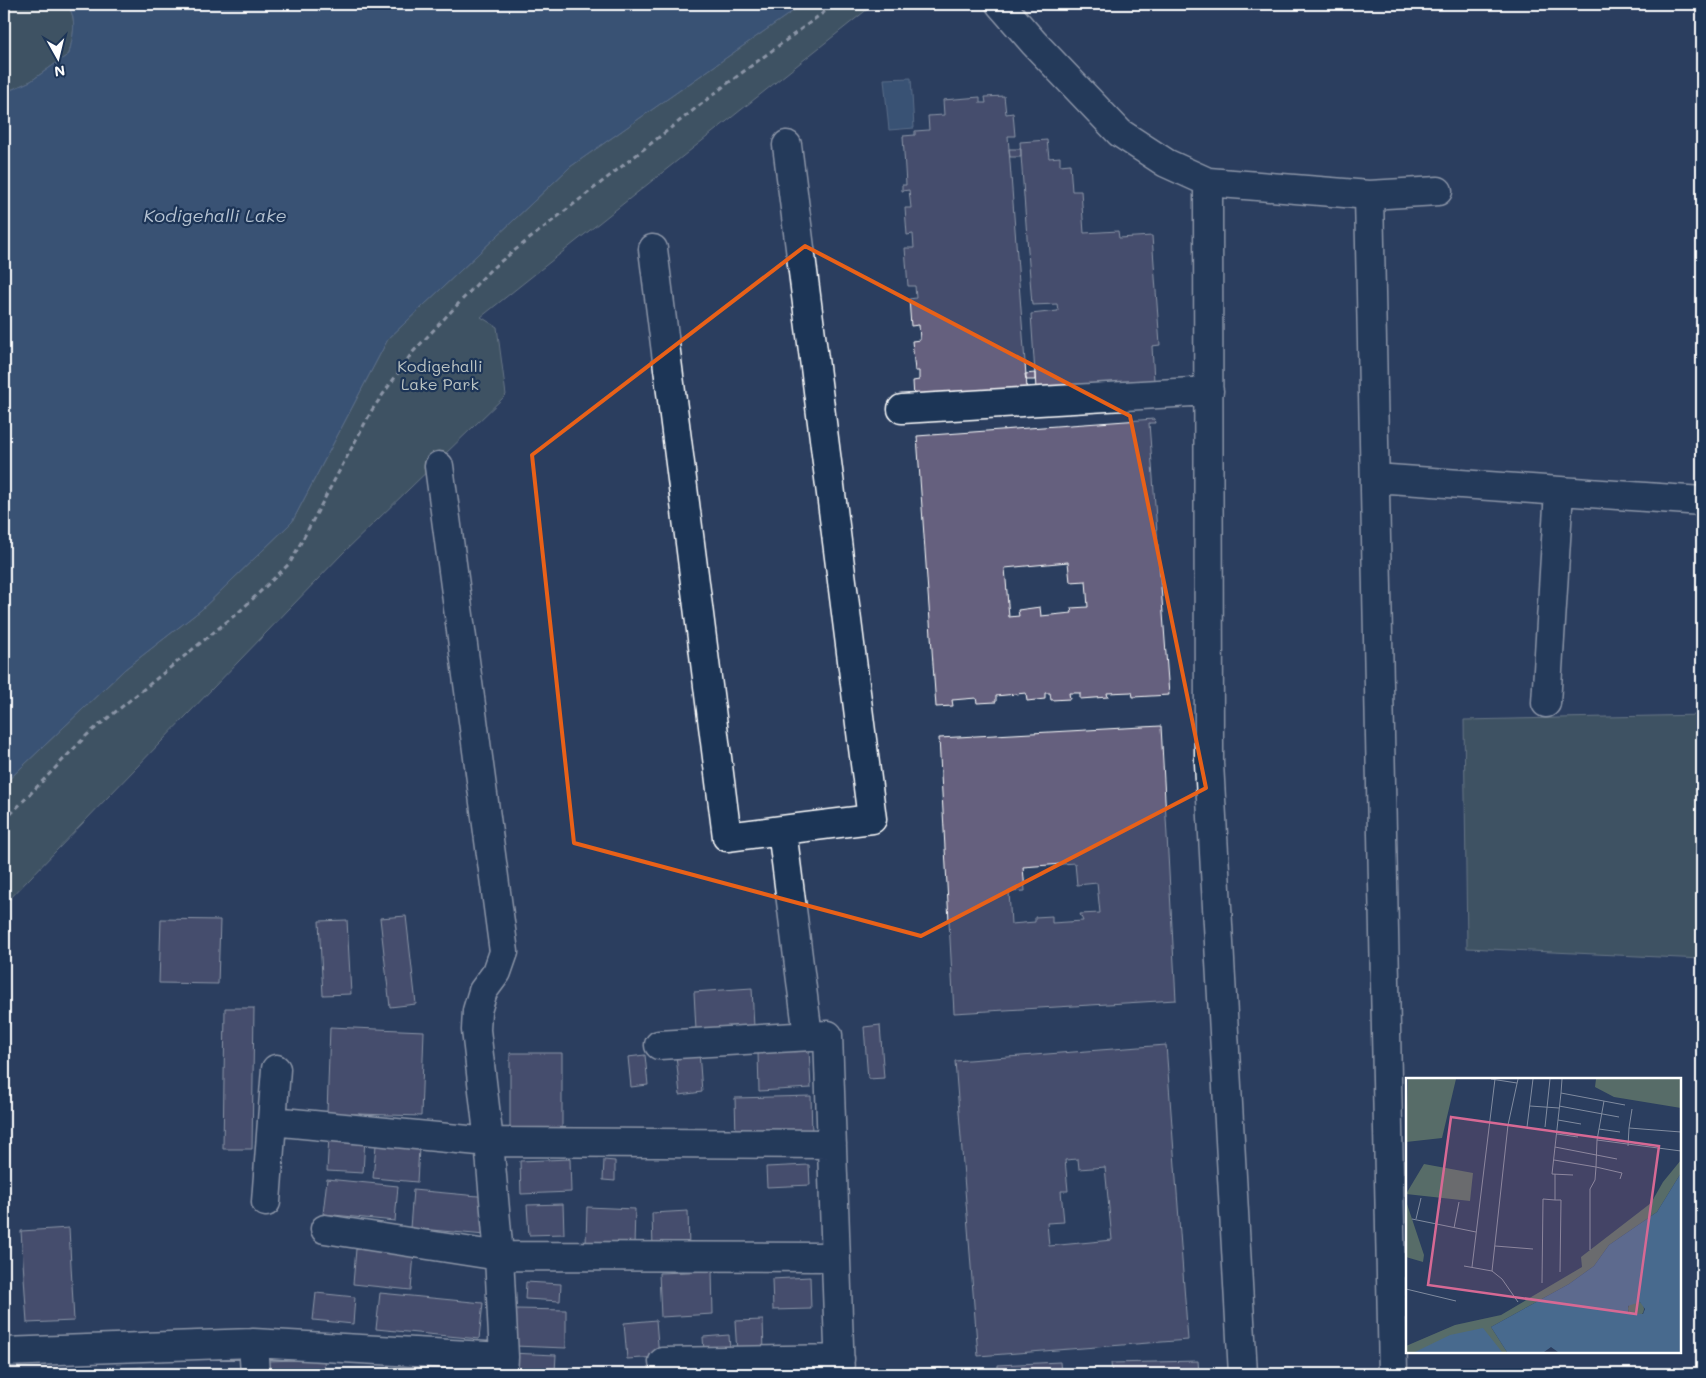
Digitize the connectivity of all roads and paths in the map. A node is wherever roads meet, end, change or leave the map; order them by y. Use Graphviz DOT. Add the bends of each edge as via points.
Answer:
graph roads {
  1 [pos="834,4"];
  2 [pos="1000,4"];
  3 [pos="787,145"];
  4 [pos="1208,182"];
  5 [pos="1438,191"];
  6 [pos="1369,195"];
  7 [pos="653,249"];
  8 [pos="1209,391"];
  9 [pos="902,409"];
  10 [pos="439,466"];
  11 [pos="1375,478"];
  12 [pos="1559,491"];
  13 [pos="1702,501"];
  14 [pos="1546,703"];
  15 [pos="4,822"];
  16 [pos="782,830"];
  17 [pos="808,1036"];
  18 [pos="659,1045"];
  19 [pos="276,1069"];
  20 [pos="272,1121"];
  21 [pos="489,1142"];
  22 [pos="832,1144"];
  23 [pos="266,1202"];
  24 [pos="325,1229"];
  25 [pos="499,1256"];
  26 [pos="836,1257"];
  27 [pos="253,1343"];
  28 [pos="4,1352"];
  29 [pos="663,1362"];
  30 [pos="503,1366"];
  31 [pos="840,1366"];
  32 [pos="255,1374"];
  33 [pos="1243,1374"];
  34 [pos="1393,1374"];
  1 -- 15 [label="path" via="491,269 412,353 372,410 290,563 240,611 87,736"];
  2 -- 4 [label="street" via="1120,133 1166,163"];
  3 -- 16 [label="street" via="872,819"];
  4 -- 6 [label="street"];
  4 -- 8 [label="street"];
  5 -- 6 [label="street"];
  6 -- 11 [label="street"];
  7 -- 16 [label="street" via="727,837"];
  8 -- 9 [label="street"];
  8 -- 33 [label="street" via="1210,763"];
  10 -- 21 [label="street" via="504,952 477,1010 476,1030"];
  11 -- 12 [label="street"];
  11 -- 34 [label="street"];
  12 -- 13 [label="street"];
  12 -- 14 [label="street"];
  16 -- 17 [label="street"];
  17 -- 18 [label="street"];
  17 -- 22 [label="street" via="828,1035"];
  19 -- 20 [label="street"];
  20 -- 21 [label="street"];
  20 -- 23 [label="street"];
  21 -- 22 [label="street"];
  21 -- 25 [label="street"];
  22 -- 26 [label="street"];
  24 -- 25 [label="street"];
  25 -- 26 [label="street"];
  25 -- 30 [label="street"];
  26 -- 31 [label="street"];
  27 -- 28 [label="street"];
  27 -- 30 [label="street"];
  27 -- 32 [label="street"];
  29 -- 31 [label="street"];
}
